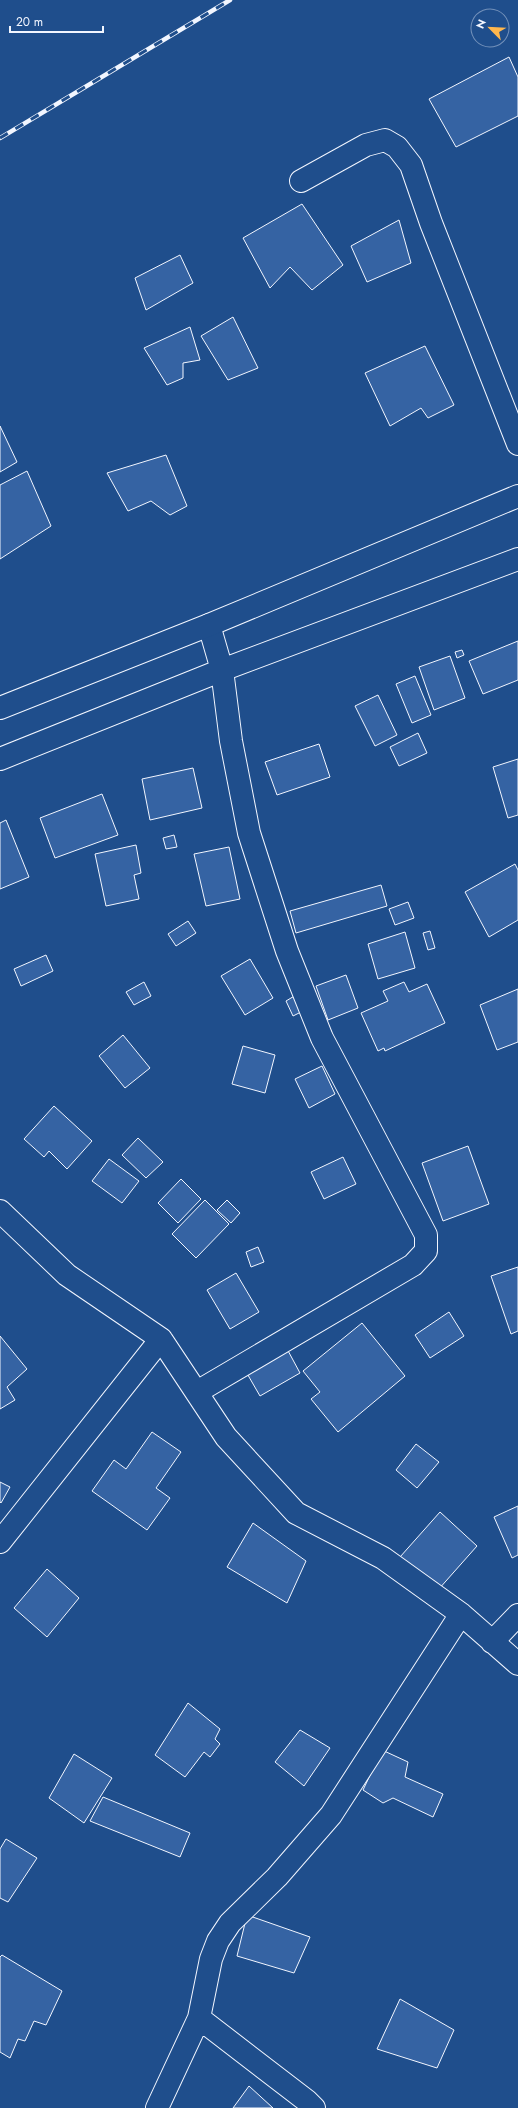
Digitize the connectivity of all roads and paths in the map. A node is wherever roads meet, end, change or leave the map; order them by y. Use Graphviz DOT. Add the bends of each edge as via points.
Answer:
graph roads {
  1 [pos="301,181"];
  2 [pos="518,444"];
  3 [pos="518,496"];
  4 [pos="518,559"];
  5 [pos="209,625"];
  6 [pos="222,670"];
  7 [pos="0,708"];
  8 [pos="0,759"];
  9 [pos="0,1211"];
  10 [pos="161,1339"];
  11 [pos="197,1392"];
  12 [pos="0,1542"];
  13 [pos="461,1614"];
  14 [pos="518,1615"];
  15 [pos="492,1642"];
  16 [pos="518,1664"];
  17 [pos="199,2018"];
  18 [pos="157,2108"];
  19 [pos="314,2108"];
  1 -- 2 [label="street" via="366,145 385,140 397,147 410,164"];
  3 -- 5 [label="street"];
  4 -- 6 [label="street"];
  5 -- 6 [label="street"];
  5 -- 7 [label="street"];
  6 -- 8 [label="street"];
  6 -- 11 [label="street" via="231,741 249,833 287,951 322,1038 426,1235 426,1251 413,1265"];
  9 -- 10 [label="street" via="67,1275"];
  10 -- 11 [label="street"];
  10 -- 12 [label="street"];
  11 -- 13 [label="street" via="226,1437 296,1513 383,1558"];
  13 -- 15 [label="street"];
  13 -- 17 [label="street" via="331,1815 277,1877 230,1923 218,1940 211,1959"];
  14 -- 15 [label="street"];
  15 -- 16 [label="street"];
  17 -- 18 [label="street"];
  17 -- 19 [label="street"];
}
